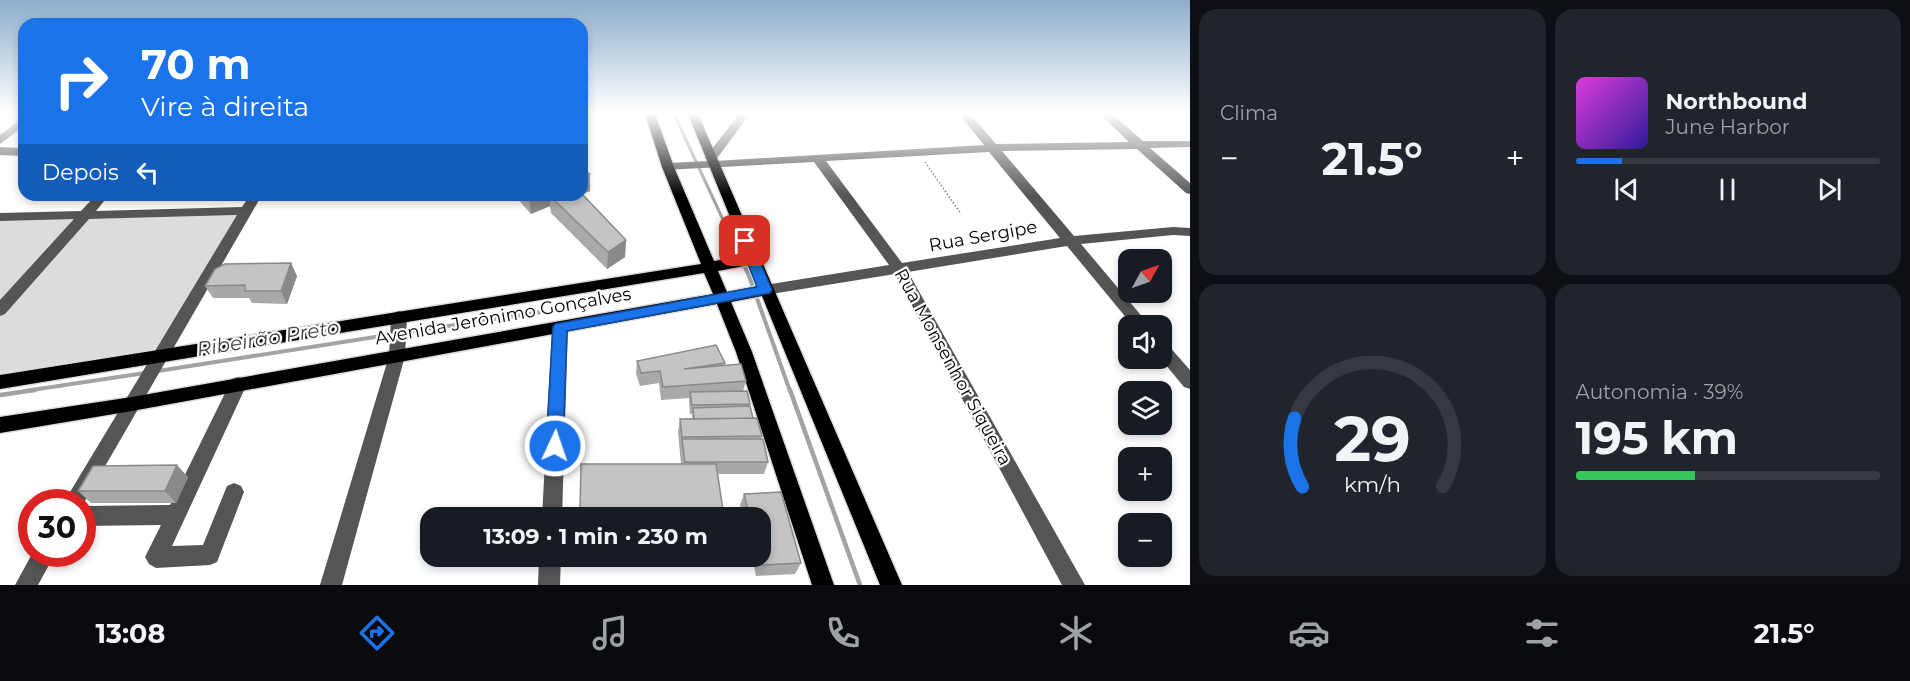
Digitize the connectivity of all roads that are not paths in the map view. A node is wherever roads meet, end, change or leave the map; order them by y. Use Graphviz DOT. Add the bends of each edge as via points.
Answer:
graph roads {
  1 [pos="660,141"];
  2 [pos="703,141"];
  3 [pos="726,141"];
  4 [pos="986,141"];
  5 [pos="1135,141"];
  6 [pos="1190,144"];
  7 [pos="1139,145"];
  8 [pos="992,148"];
  9 [pos="0,151"];
  10 [pos="18,152"];
  11 [pos="817,158"];
  12 [pos="710,162"];
  13 [pos="670,167"];
  14 [pos="1190,190"];
  15 [pos="98,201"];
  16 [pos="252,201"];
  17 [pos="246,212"];
  18 [pos="86,215"];
  19 [pos="0,217"];
  20 [pos="1190,227"];
  21 [pos="1173,231"];
  22 [pos="1190,232"];
  23 [pos="1070,242"];
  24 [pos="749,261"];
  25 [pos="713,266"];
  26 [pos="900,270"];
  27 [pos="761,291"];
  28 [pos="726,297"];
  29 [pos="0,310"];
  30 [pos="1133,315"];
  31 [pos="399,321"];
  32 [pos="560,327"];
  33 [pos="398,351"];
  34 [pos="1172,361"];
  35 [pos="155,362"];
  36 [pos="0,382"];
  37 [pos="1190,382"];
  38 [pos="238,384"];
  39 [pos="135,399"];
  40 [pos="0,425"];
  41 [pos="82,489"];
  42 [pos="234,492"];
  43 [pos="552,507"];
  44 [pos="176,515"];
  45 [pos="96,516"];
  46 [pos="36,567"];
  47 [pos="550,567"];
  48 [pos="26,585"];
  49 [pos="331,585"];
  50 [pos="549,585"];
  51 [pos="823,585"];
  52 [pos="891,585"];
  53 [pos="1074,585"];
  1 -- 13 [label="main road"];
  2 -- 12 [label="main road"];
  3 -- 12 [label="street"];
  4 -- 8 [label="street"];
  5 -- 7 [label="street"];
  6 -- 7 [label="street"];
  7 -- 8 [label="street"];
  7 -- 14 [label="street"];
  8 -- 11 [label="street"];
  8 -- 23 [label="street"];
  9 -- 10 [label="street"];
  11 -- 12 [label="street"];
  11 -- 26 [label="street, Rua Monsenhor Siqueira"];
  12 -- 13 [label="street"];
  12 -- 24 [label="main road"];
  13 -- 25 [label="main road"];
  15 -- 18 [label="street"];
  16 -- 17 [label="street"];
  17 -- 18 [label="street"];
  17 -- 35 [label="street"];
  18 -- 19 [label="street"];
  18 -- 29 [label="street"];
  20 -- 21 [label="street, Rua Sergipe"];
  21 -- 22 [label="street, Rua Sergipe"];
  21 -- 23 [label="street, Rua Sergipe"];
  23 -- 26 [label="street, Rua Sergipe"];
  23 -- 30 [label="street"];
  24 -- 25 [label="main road, Avenida Jerônimo Gonçalves"];
  24 -- 27 [label="main road"];
  25 -- 28 [label="main road"];
  25 -- 31 [label="main road, Avenida Jerônimo Gonçalves"];
  26 -- 27 [label="street, Rua Sergipe"];
  26 -- 53 [label="street, Rua Monsenhor Siqueira"];
  27 -- 28 [label="main road, Avenida Jerônimo Gonçalves"];
  27 -- 52 [label="main road"];
  28 -- 32 [label="main road, Avenida Jerônimo Gonçalves"];
  28 -- 51 [label="main road"];
  31 -- 33 [label="street"];
  31 -- 35 [label="main road, Avenida Jerônimo Gonçalves"];
  32 -- 33 [label="main road, Avenida Jerônimo Gonçalves"];
  32 -- 43 [label="street"];
  33 -- 38 [label="main road, Avenida Jerônimo Gonçalves"];
  33 -- 49 [label="street"];
  34 -- 37 [label="street"];
  35 -- 36 [label="main road, Avenida Jerônimo Gonçalves"];
  35 -- 39 [label="street"];
  38 -- 39 [label="main road, Avenida Jerônimo Gonçalves"];
  38 -- 44 [label="street"];
  39 -- 40 [label="main road, Avenida Jerônimo Gonçalves"];
  39 -- 41 [label="street"];
  42 -- 44 [label="street" via="210,555 156,557"];
  44 -- 45 [label="street"];
  46 -- 48 [label="street"];
  47 -- 50 [label="street"];
}
